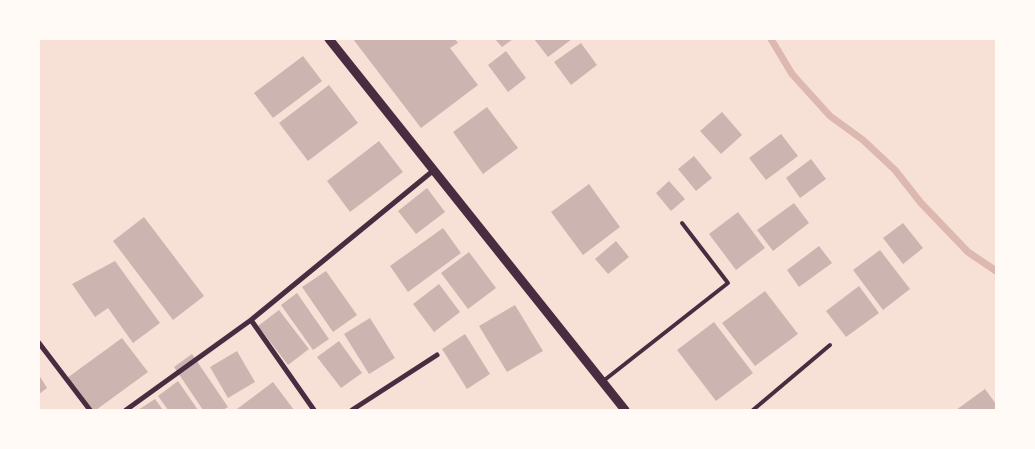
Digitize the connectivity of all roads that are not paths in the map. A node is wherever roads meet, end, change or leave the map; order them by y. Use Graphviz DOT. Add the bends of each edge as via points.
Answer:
graph roads {
  1 [pos="329,39"];
  2 [pos="434,170"];
  3 [pos="682,223"];
  4 [pos="251,320"];
  5 [pos="39,342"];
  6 [pos="830,345"];
  7 [pos="437,355"];
  8 [pos="602,382"];
  9 [pos="90,410"];
  10 [pos="126,410"];
  11 [pos="314,410"];
  12 [pos="352,410"];
  13 [pos="625,410"];
  14 [pos="753,410"];
  1 -- 2 [label="street"];
  2 -- 4 [label="street"];
  2 -- 8 [label="street"];
  3 -- 8 [label="lane" via="728,283"];
  4 -- 10 [label="street"];
  4 -- 11 [label="street"];
  5 -- 9 [label="street"];
  6 -- 14 [label="lane"];
  7 -- 12 [label="street"];
  8 -- 13 [label="street"];
}
